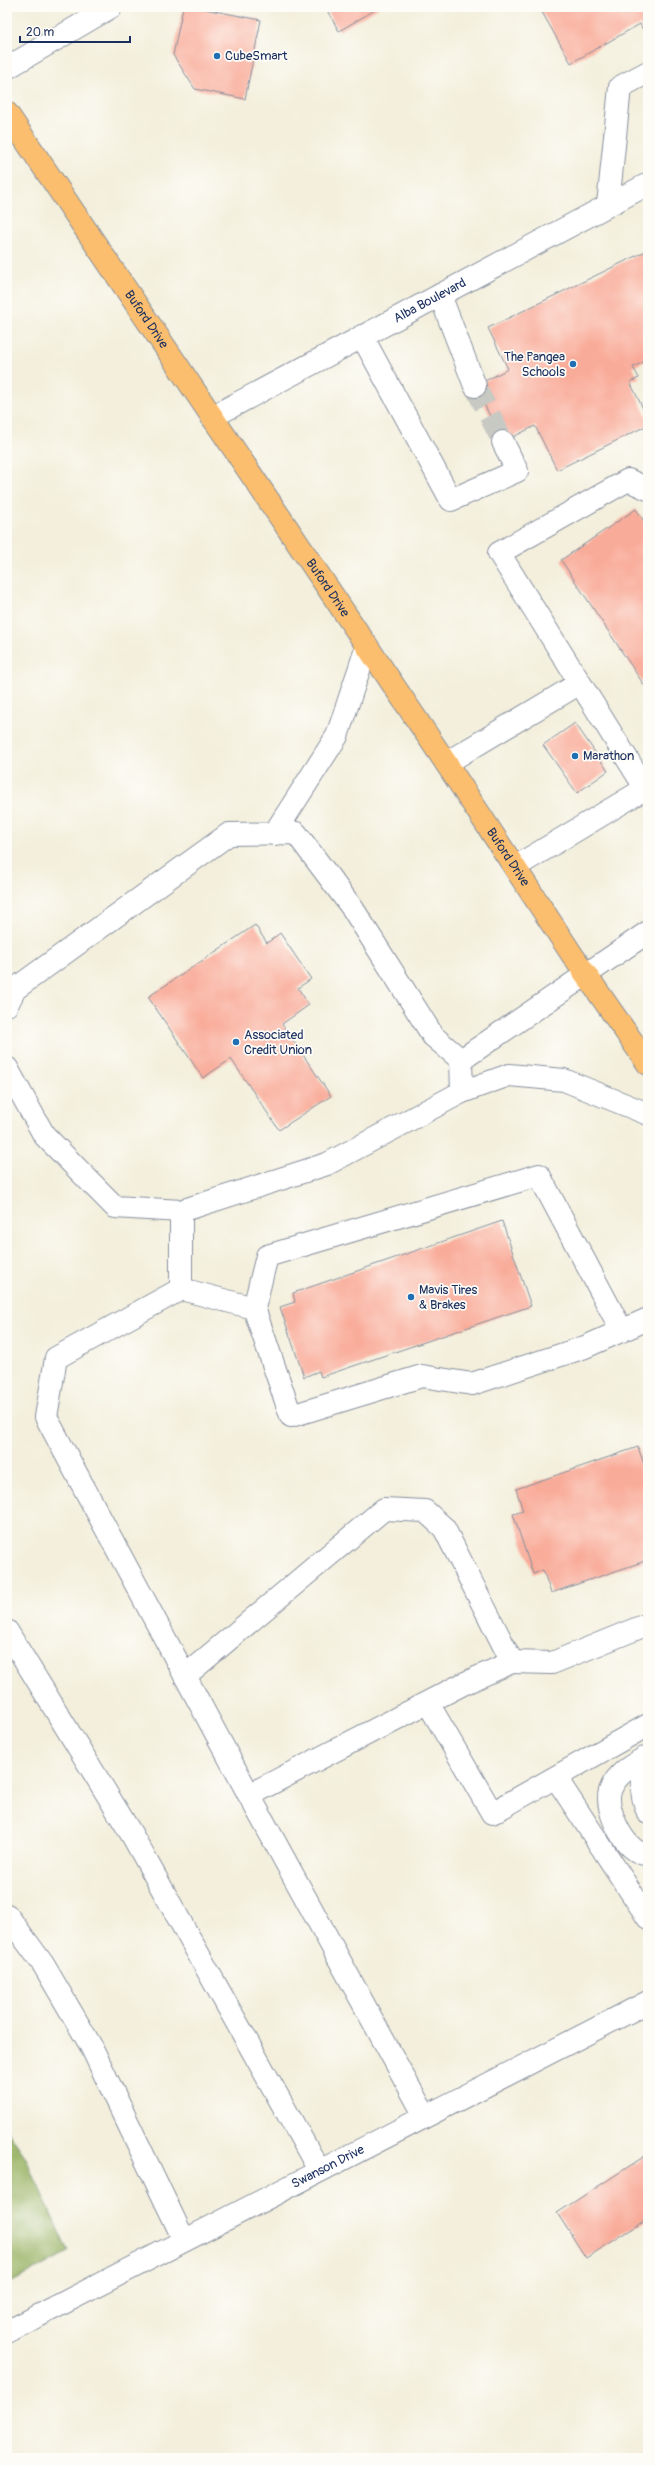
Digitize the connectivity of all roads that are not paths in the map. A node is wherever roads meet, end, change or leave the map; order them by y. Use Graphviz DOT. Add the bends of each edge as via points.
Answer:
graph roads {
  1 [pos="111,7"];
  2 [pos="7,68"];
  3 [pos="648,72"];
  4 [pos="7,113"];
  5 [pos="648,184"];
  6 [pos="608,205"];
  7 [pos="440,295"];
  8 [pos="362,336"];
  9 [pos="475,386"];
  10 [pos="212,417"];
  11 [pos="503,442"];
  12 [pos="648,489"];
  13 [pos="367,646"];
  14 [pos="580,683"];
  15 [pos="446,763"];
  16 [pos="647,788"];
  17 [pos="274,834"];
  18 [pos="515,867"];
  19 [pos="648,932"];
  20 [pos="585,974"];
  21 [pos="7,1005"];
  22 [pos="461,1060"];
  23 [pos="648,1064"];
  24 [pos="7,1068"];
  25 [pos="462,1092"];
  26 [pos="648,1114"];
  27 [pos="181,1211"];
  28 [pos="181,1289"];
  29 [pos="254,1308"];
  30 [pos="648,1319"];
  31 [pos="622,1331"];
  32 [pos="648,1624"];
  33 [pos="7,1631"];
  34 [pos="512,1662"];
  35 [pos="185,1676"];
  36 [pos="428,1703"];
  37 [pos="648,1725"];
  38 [pos="648,1756"];
  39 [pos="648,1764"];
  40 [pos="556,1778"];
  41 [pos="249,1795"];
  42 [pos="648,1813"];
  43 [pos="648,1854"];
  44 [pos="644,1905"];
  45 [pos="7,1915"];
  46 [pos="648,2002"];
  47 [pos="425,2116"];
  48 [pos="319,2170"];
  49 [pos="184,2240"];
  50 [pos="7,2332"];
  1 -- 2 [label="street"];
  3 -- 6 [label="street" via="620,87"];
  4 -- 10 [label="highway, Buford Drive"];
  5 -- 6 [label="street, Alba Boulevard"];
  6 -- 7 [label="street, Alba Boulevard"];
  7 -- 8 [label="street, Alba Boulevard"];
  7 -- 9 [label="street"];
  8 -- 10 [label="street, Alba Boulevard"];
  8 -- 11 [label="street" via="451,500 517,471"];
  10 -- 13 [label="highway, Buford Drive"];
  12 -- 14 [label="street" via="628,480 500,553"];
  13 -- 15 [label="highway, Buford Drive"];
  13 -- 17 [label="street" via="337,736"];
  14 -- 15 [label="street"];
  14 -- 16 [label="street"];
  15 -- 18 [label="highway, Buford Drive"];
  16 -- 18 [label="street"];
  17 -- 21 [label="street" via="229,834 15,988"];
  17 -- 22 [label="street" via="296,833 353,909 433,1036"];
  18 -- 20 [label="highway, Buford Drive"];
  19 -- 20 [label="street"];
  20 -- 22 [label="street"];
  20 -- 23 [label="highway, Buford Drive"];
  22 -- 25 [label="street"];
  24 -- 27 [label="street" via="44,1135 115,1207"];
  25 -- 26 [label="street" via="509,1076 564,1080"];
  25 -- 27 [label="street" via="326,1164"];
  27 -- 28 [label="street"];
  28 -- 29 [label="street"];
  28 -- 35 [label="street" via="56,1358 46,1417"];
  29 -- 31 [label="street" via="291,1416 422,1376 472,1384 585,1347"];
  29 -- 31 [label="street" via="266,1256 539,1175"];
  30 -- 31 [label="street"];
  32 -- 34 [label="street" via="552,1663"];
  33 -- 48 [label="street" via="132,1835"];
  34 -- 35 [label="street" via="444,1528 425,1511 384,1509"];
  34 -- 36 [label="street"];
  35 -- 41 [label="street"];
  36 -- 40 [label="street" via="492,1813"];
  36 -- 41 [label="street"];
  37 -- 40 [label="street"];
  38 -- 43 [label="street" via="619,1774 609,1792 613,1819 626,1843 644,1855"];
  39 -- 42 [label="street" via="643,1771 643,1800"];
  40 -- 44 [label="street"];
  41 -- 47 [label="street"];
  45 -- 49 [label="street" via="43,1964 91,2046"];
  46 -- 47 [label="street, Swanson Drive"];
  47 -- 48 [label="street, Swanson Drive"];
  48 -- 49 [label="street, Swanson Drive"];
  49 -- 50 [label="street, Swanson Drive"];
}
